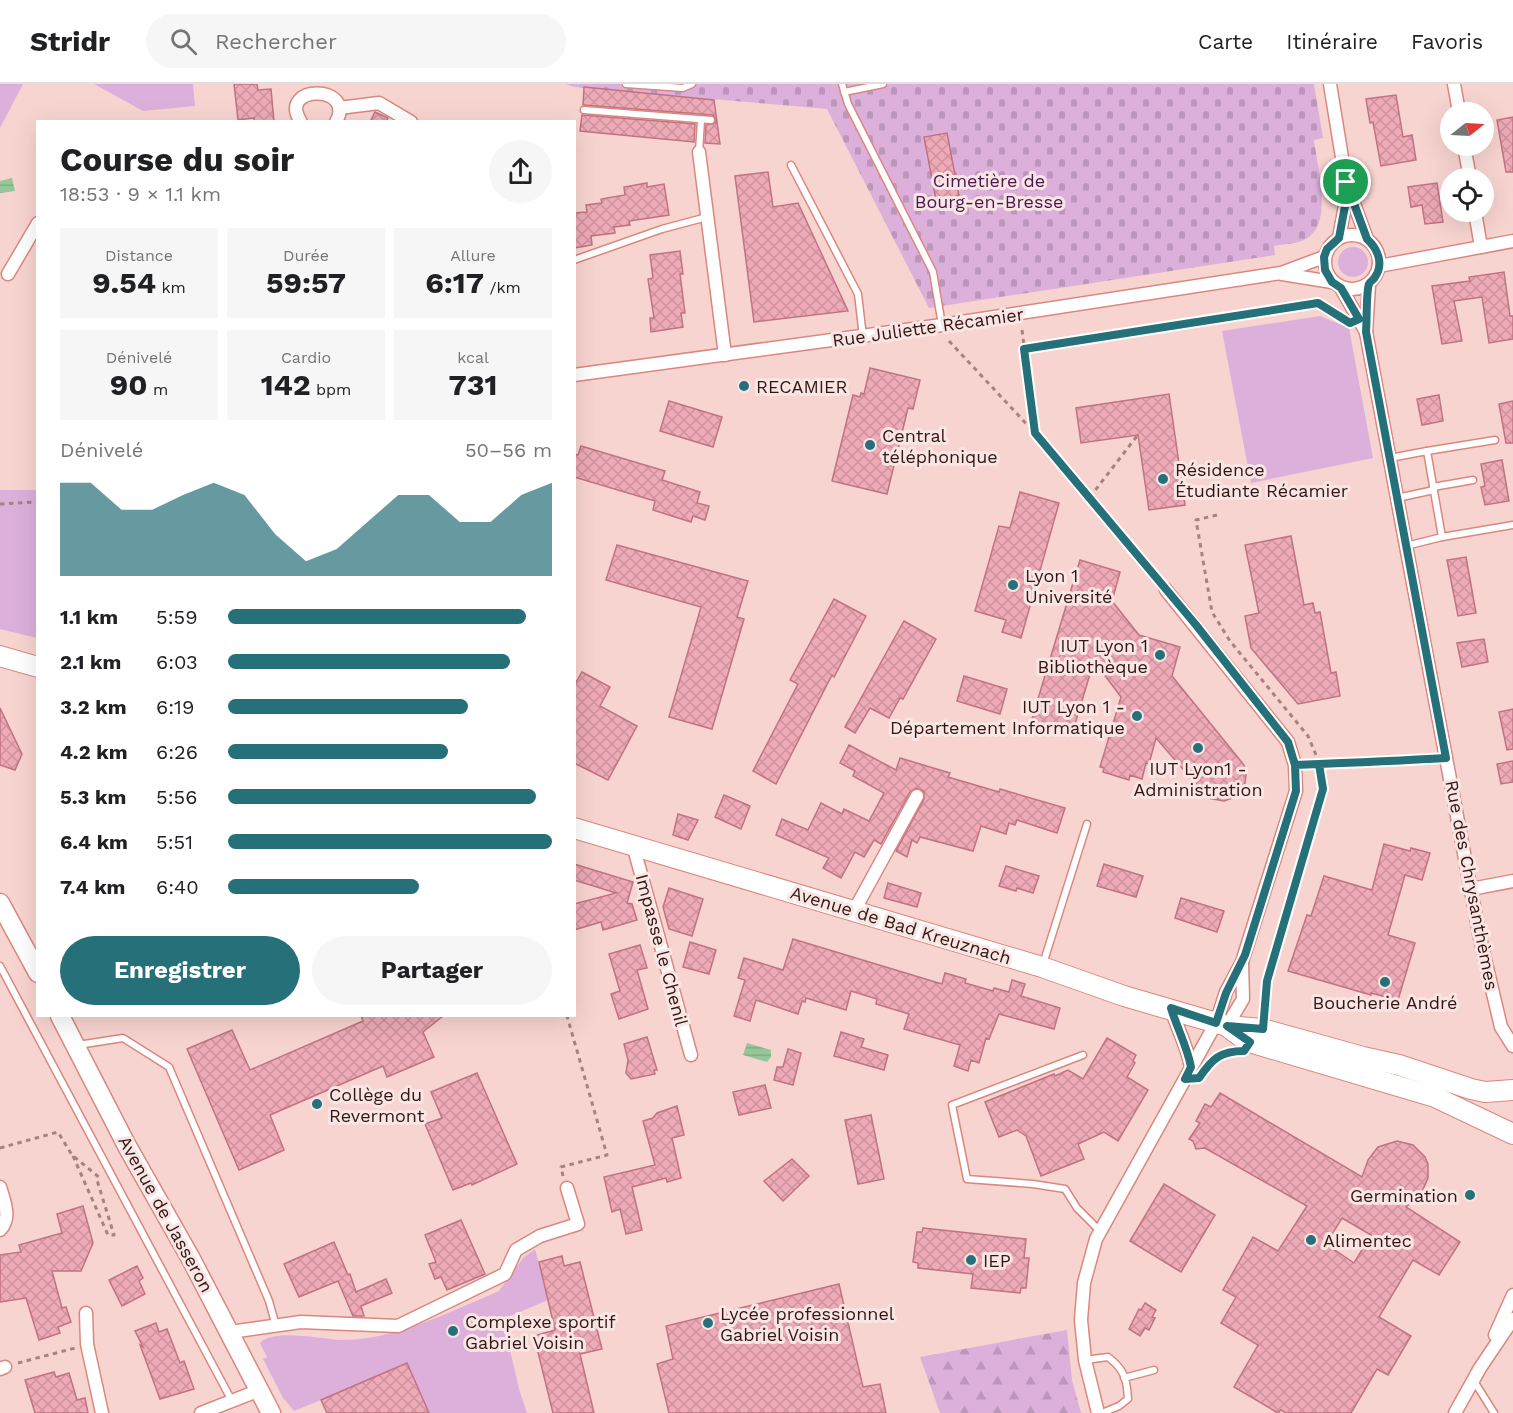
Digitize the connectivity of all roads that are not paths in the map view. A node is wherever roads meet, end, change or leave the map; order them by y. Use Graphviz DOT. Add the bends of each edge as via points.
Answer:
graph roads {
  1 [pos="626,84"];
  2 [pos="692,84"];
  3 [pos="842,84"];
  4 [pos="883,84"];
  5 [pos="1330,84"];
  6 [pos="1454,84"];
  7 [pos="658,85"];
  8 [pos="860,86"];
  9 [pos="844,92"];
  10 [pos="1457,102"];
  11 [pos="339,108"];
  12 [pos="584,110"];
  13 [pos="299,120"];
  14 [pos="336,120"];
  15 [pos="408,120"];
  16 [pos="701,120"];
  17 [pos="711,120"];
  18 [pos="699,152"];
  19 [pos="791,165"];
  20 [pos="1346,182"];
  21 [pos="707,217"];
  22 [pos="1477,222"];
  23 [pos="36,227"];
  24 [pos="1339,238"];
  25 [pos="1367,239"];
  26 [pos="1513,242"];
  27 [pos="1481,247"];
  28 [pos="1324,257"];
  29 [pos="576,259"];
  30 [pos="1379,266"];
  31 [pos="1281,273"];
  32 [pos="8,274"];
  33 [pos="1336,285"];
  34 [pos="1369,285"];
  35 [pos="942,326"];
  36 [pos="1366,332"];
  37 [pos="863,337"];
  38 [pos="725,355"];
  39 [pos="576,375"];
  40 [pos="1495,440"];
  41 [pos="1427,451"];
  42 [pos="1389,458"];
  43 [pos="1473,480"];
  44 [pos="1434,489"];
  45 [pos="1397,498"];
  46 [pos="1513,525"];
  47 [pos="1442,537"];
  48 [pos="1406,546"];
  49 [pos="1166,590"];
  50 [pos="0,656"];
  51 [pos="36,666"];
  52 [pos="1446,758"];
  53 [pos="1295,765"];
  54 [pos="917,796"];
  55 [pos="1087,824"];
  56 [pos="576,829"];
  57 [pos="633,845"];
  58 [pos="1513,881"];
  59 [pos="1471,890"];
  60 [pos="0,903"];
  61 [pos="854,911"];
  62 [pos="1242,962"];
  63 [pos="0,966"];
  64 [pos="1041,968"];
  65 [pos="36,969"];
  66 [pos="1171,1008"];
  67 [pos="61,1017"];
  68 [pos="1221,1024"];
  69 [pos="1256,1035"];
  70 [pos="75,1045"];
  71 [pos="1513,1046"];
  72 [pos="691,1055"];
  73 [pos="1083,1055"];
  74 [pos="1191,1067"];
  75 [pos="1513,1090"];
  76 [pos="1513,1134"];
  77 [pos="0,1187"];
  78 [pos="567,1188"];
  79 [pos="0,1230"];
  80 [pos="1101,1231"];
  81 [pos="1513,1295"];
  82 [pos="86,1312"];
  83 [pos="1513,1319"];
  84 [pos="276,1326"];
  85 [pos="230,1332"];
  86 [pos="1085,1360"];
  87 [pos="1480,1368"];
  88 [pos="1154,1370"];
  89 [pos="1124,1378"];
  90 [pos="1473,1381"];
  91 [pos="260,1390"];
  92 [pos="232,1401"];
  93 [pos="102,1413"];
  94 [pos="201,1413"];
  95 [pos="271,1413"];
  96 [pos="1100,1413"];
  97 [pos="1455,1413"];
  98 [pos="1494,1413"];
  1 -- 7 [label="lane"];
  2 -- 7 [label="lane" via="683,88"];
  3 -- 9 [label="lane"];
  4 -- 8 [label="lane"];
  5 -- 20 [label="street"];
  6 -- 10 [label="street"];
  8 -- 9 [label="lane"];
  9 -- 35 [label="lane" via="933,272"];
  11 -- 13 [label="street" via="333,95 321,89 307,91 296,110"];
  11 -- 14 [label="street"];
  11 -- 15 [label="street" via="379,103"];
  12 -- 16 [label="lane"];
  16 -- 17 [label="lane"];
  16 -- 18 [label="lane"];
  18 -- 21 [label="street"];
  19 -- 37 [label="lane" via="858,294"];
  20 -- 24 [label="street"];
  20 -- 25 [label="street"];
  21 -- 29 [label="lane"];
  21 -- 38 [label="street"];
  22 -- 27 [label="street"];
  23 -- 32 [label="street"];
  24 -- 25 [label="street" via="1349,235"];
  24 -- 28 [label="street" via="1332,242"];
  25 -- 30 [label="street" via="1378,254"];
  26 -- 27 [label="street"];
  27 -- 30 [label="street"];
  28 -- 31 [label="street, Rue Juliette Récamier"];
  28 -- 33 [label="street" via="1325,270"];
  30 -- 34 [label="street"];
  31 -- 33 [label="street, Rue Juliette Récamier"];
  31 -- 35 [label="street, Rue Juliette Récamier"];
  33 -- 34 [label="street" via="1355,290"];
  33 -- 36 [label="street, Rue des Chrysanthèmes"];
  34 -- 36 [label="street, Rue des Chrysanthèmes"];
  35 -- 37 [label="street, Rue Juliette Récamier"];
  36 -- 42 [label="street, Rue des Chrysanthèmes"];
  37 -- 38 [label="street, Rue Juliette Récamier"];
  38 -- 39 [label="street, Rue Juliette Récamier"];
  40 -- 41 [label="lane"];
  41 -- 42 [label="lane"];
  41 -- 44 [label="lane"];
  42 -- 45 [label="street, Rue des Chrysanthèmes"];
  43 -- 44 [label="lane"];
  44 -- 45 [label="lane"];
  44 -- 47 [label="lane"];
  45 -- 48 [label="street, Rue des Chrysanthèmes"];
  46 -- 47 [label="lane"];
  47 -- 48 [label="lane"];
  48 -- 52 [label="street, Rue des Chrysanthèmes"];
  49 -- 53 [label="street" via="1288,742"];
  50 -- 51 [label="main road"];
  52 -- 53 [label="lane"];
  52 -- 59 [label="street, Rue des Chrysanthèmes"];
  53 -- 62 [label="street" via="1296,791"];
  54 -- 61 [label="street"];
  55 -- 64 [label="lane"];
  56 -- 57 [label="main road, Avenue de Bad Kreuznach"];
  57 -- 61 [label="main road, Avenue de Bad Kreuznach"];
  57 -- 72 [label="street, Impasse le Chenil"];
  58 -- 59 [label="street"];
  59 -- 71 [label="street, Rue des Chrysanthèmes" via="1501,1027"];
  60 -- 65 [label="main road"];
  61 -- 64 [label="main road, Avenue de Bad Kreuznach"];
  62 -- 68 [label="street" via="1226,993"];
  62 -- 68 [label="street" via="1243,999"];
  63 -- 92 [label="lane"];
  64 -- 66 [label="main road, Avenue de Bad Kreuznach"];
  66 -- 68 [label="main road, Avenue de Bad Kreuznach"];
  66 -- 74 [label="street"];
  67 -- 70 [label="main road, Avenue de Jasseron"];
  68 -- 69 [label="main road, Avenue de Bad Kreuznach"];
  68 -- 74 [label="street"];
  69 -- 75 [label="main road, Avenue de Bad Kreuznach" via="1399,1065 1485,1092"];
  69 -- 76 [label="main road, Avenue de Bad Kreuznach" via="1292,1056 1435,1097"];
  70 -- 84 [label="lane" via="123,1038 169,1067 269,1301"];
  70 -- 85 [label="main road, Avenue de Jasseron"];
  73 -- 80 [label="lane" via="952,1105 967,1179 1065,1190"];
  74 -- 80 [label="street"];
  77 -- 79 [label="street" via="6,1218"];
  78 -- 84 [label="street" via="578,1224 540,1236 516,1250 505,1274 398,1326 301,1322"];
  80 -- 86 [label="street" via="1084,1283"];
  81 -- 87 [label="street"];
  82 -- 93 [label="street" via="87,1344"];
  83 -- 87 [label="street"];
  84 -- 85 [label="street"];
  85 -- 91 [label="main road, Avenue de Jasseron"];
  86 -- 89 [label="lane" via="1108,1357 1120,1366"];
  86 -- 96 [label="street"];
  87 -- 90 [label="street"];
  88 -- 89 [label="lane"];
  89 -- 96 [label="lane" via="1128,1399"];
  90 -- 97 [label="street"];
  90 -- 98 [label="lane"];
  91 -- 92 [label="street"];
  91 -- 95 [label="main road, Avenue de Jasseron"];
  92 -- 94 [label="street"];
}
